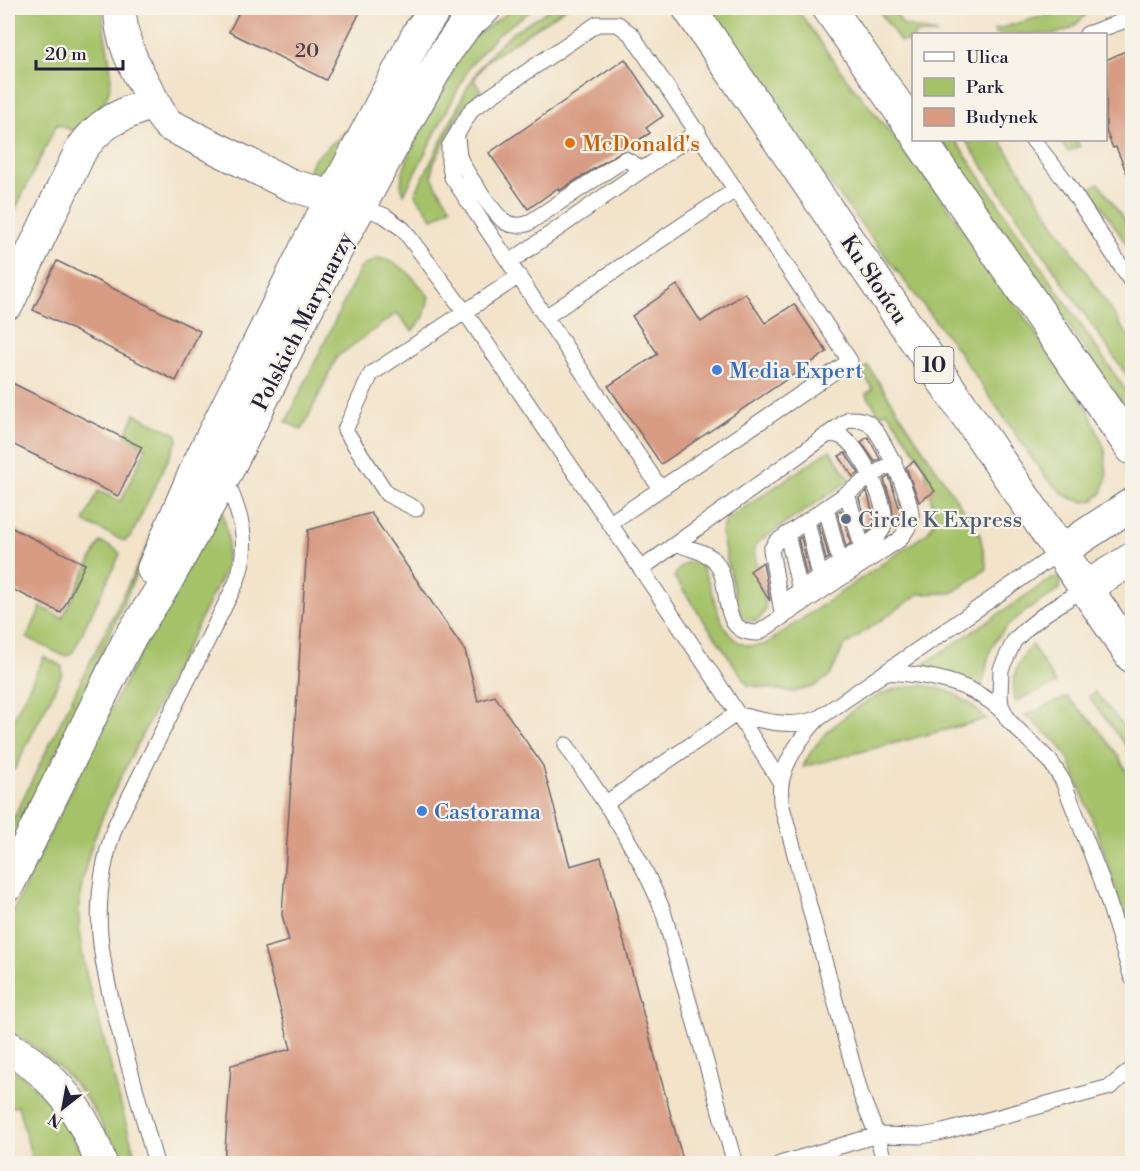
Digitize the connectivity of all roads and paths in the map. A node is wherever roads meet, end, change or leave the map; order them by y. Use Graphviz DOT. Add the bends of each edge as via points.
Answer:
graph roads {
  1 [pos="120,8"];
  2 [pos="436,8"];
  3 [pos="485,8"];
  4 [pos="689,8"];
  5 [pos="829,8"];
  6 [pos="1132,18"];
  7 [pos="1090,33"];
  8 [pos="154,102"];
  9 [pos="912,127"];
  10 [pos="698,130"];
  11 [pos="457,132"];
  12 [pos="921,141"];
  13 [pos="1034,141"];
  14 [pos="643,169"];
  15 [pos="735,190"];
  16 [pos="347,201"];
  17 [pos="510,262"];
  18 [pos="519,276"];
  19 [pos="1132,282"];
  20 [pos="8,303"];
  21 [pos="465,312"];
  22 [pos="547,316"];
  23 [pos="231,399"];
  24 [pos="826,435"];
  25 [pos="1132,448"];
  26 [pos="894,461"];
  27 [pos="225,475"];
  28 [pos="872,476"];
  29 [pos="660,488"];
  30 [pos="847,493"];
  31 [pos="1132,504"];
  32 [pos="826,508"];
  33 [pos="416,509"];
  34 [pos="807,520"];
  35 [pos="610,523"];
  36 [pos="787,534"];
  37 [pos="677,543"];
  38 [pos="862,547"];
  39 [pos="1061,551"];
  40 [pos="1132,559"];
  41 [pos="840,562"];
  42 [pos="641,569"];
  43 [pos="820,576"];
  44 [pos="1086,587"];
  45 [pos="800,590"];
  46 [pos="782,610"];
  47 [pos="128,641"];
  48 [pos="1132,656"];
  49 [pos="885,672"];
  50 [pos="736,714"];
  51 [pos="1006,715"];
  52 [pos="819,718"];
  53 [pos="566,745"];
  54 [pos="781,783"];
  55 [pos="606,803"];
  56 [pos="8,885"];
  57 [pos="1132,978"];
  58 [pos="8,1047"];
  59 [pos="1132,1069"];
  60 [pos="1132,1086"];
  61 [pos="1110,1087"];
  62 [pos="877,1135"];
  63 [pos="101,1164"];
  64 [pos="156,1164"];
  65 [pos="735,1164"];
  66 [pos="780,1164"];
  67 [pos="885,1164"];
  1 -- 8 [label="street" via="127,49"];
  2 -- 16 [label="street, Polskich Marynarzy" via="419,32"];
  3 -- 16 [label="street, Polskich Marynarzy" via="464,27 445,53"];
  4 -- 39 [label="main road, Ku Słońcu / 10"];
  5 -- 9 [label="main road"];
  6 -- 7 [label="lane"];
  8 -- 16 [label="street" via="169,125 291,185"];
  8 -- 20 [label="street" via="106,123 92,134 76,159"];
  10 -- 11 [label="lane" via="632,35 618,24 597,24 472,109"];
  10 -- 14 [label="lane"];
  10 -- 15 [label="lane"];
  11 -- 14 [label="lane" via="459,156 466,169 494,211 517,226 527,224 625,159"];
  11 -- 17 [label="lane" via="449,147 452,177"];
  12 -- 25 [label="main road"];
  13 -- 19 [label="lane" via="1067,183"];
  14 -- 17 [label="lane"];
  15 -- 22 [label="lane"];
  15 -- 29 [label="lane" via="850,361"];
  16 -- 21 [label="lane" via="385,216 403,229"];
  16 -- 23 [label="street, Polskich Marynarzy"];
  16 -- 27 [label="street, Polskich Marynarzy" via="332,258"];
  17 -- 18 [label="lane"];
  18 -- 21 [label="lane"];
  18 -- 22 [label="lane"];
  21 -- 33 [label="lane" via="371,374 345,430 387,494"];
  21 -- 35 [label="lane"];
  22 -- 29 [label="lane"];
  23 -- 27 [label="lane" via="222,444"];
  23 -- 47 [label="street, Polskich Marynarzy" via="151,573"];
  24 -- 26 [label="lane" via="849,419 861,419 871,425"];
  24 -- 28 [label="lane" via="849,442"];
  24 -- 37 [label="lane"];
  26 -- 28 [label="lane"];
  26 -- 46 [label="lane" via="911,511 907,531 899,540"];
  27 -- 47 [label="street, Polskich Marynarzy" via="166,582"];
  27 -- 64 [label="lane" via="244,538 243,564 116,824 100,884 101,955"];
  28 -- 30 [label="lane"];
  28 -- 38 [label="lane" via="885,518 884,528"];
  29 -- 35 [label="lane"];
  30 -- 32 [label="lane"];
  30 -- 38 [label="lane"];
  31 -- 39 [label="street"];
  32 -- 34 [label="lane"];
  32 -- 41 [label="lane"];
  34 -- 36 [label="lane"];
  34 -- 43 [label="lane"];
  35 -- 42 [label="lane"];
  36 -- 45 [label="lane"];
  36 -- 46 [label="lane" via="771,550"];
  37 -- 42 [label="lane"];
  37 -- 46 [label="lane" via="708,555 715,562 723,576 731,619 739,630 758,633"];
  38 -- 41 [label="lane"];
  39 -- 44 [label="main road, Ku Słońcu / 10"];
  39 -- 49 [label="lane"];
  40 -- 44 [label="street"];
  41 -- 43 [label="lane"];
  42 -- 50 [label="lane"];
  43 -- 45 [label="lane"];
  44 -- 48 [label="main road, Ku Słońcu / 10"];
  44 -- 51 [label="lane" via="1014,641 1000,673 1000,696"];
  45 -- 46 [label="lane"];
  47 -- 56 [label="street, Polskich Marynarzy"];
  49 -- 51 [label="lane" via="924,675 963,687"];
  49 -- 52 [label="lane"];
  50 -- 52 [label="lane" via="784,723"];
  50 -- 54 [label="lane"];
  50 -- 55 [label="lane"];
  51 -- 57 [label="lane" via="1050,761 1063,781 1102,881"];
  52 -- 54 [label="lane" via="798,742"];
  53 -- 55 [label="lane"];
  54 -- 62 [label="lane" via="781,803 843,1033"];
  55 -- 65 [label="lane" via="650,877 663,911"];
  58 -- 63 [label="street" via="34,1064 69,1100 88,1129"];
  59 -- 61 [label="lane"];
  60 -- 61 [label="lane"];
  61 -- 62 [label="lane" via="943,1132"];
  62 -- 66 [label="lane"];
  62 -- 67 [label="lane"];
}
